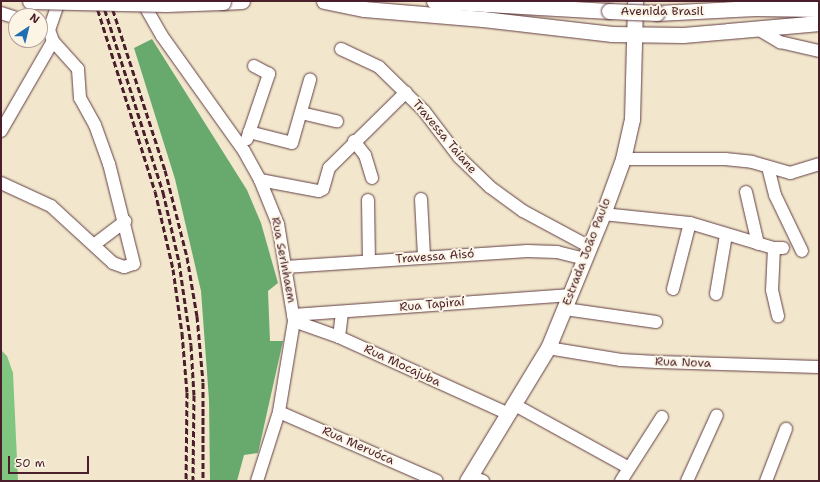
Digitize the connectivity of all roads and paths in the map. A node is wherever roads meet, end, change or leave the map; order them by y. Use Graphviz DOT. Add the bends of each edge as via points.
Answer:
graph roads {
  1 [pos="30,1"];
  2 [pos="59,1"];
  3 [pos="142,1"];
  4 [pos="242,1"];
  5 [pos="324,1"];
  6 [pos="434,1"];
  7 [pos="635,1"];
  8 [pos="819,9"];
  9 [pos="819,23"];
  10 [pos="758,29"];
  11 [pos="48,30"];
  12 [pos="48,34"];
  13 [pos="635,35"];
  14 [pos="40,48"];
  15 [pos="341,49"];
  16 [pos="819,51"];
  17 [pos="254,66"];
  18 [pos="310,80"];
  19 [pos="406,92"];
  20 [pos="300,113"];
  21 [pos="337,121"];
  22 [pos="1,131"];
  23 [pos="249,132"];
  24 [pos="354,142"];
  25 [pos="244,151"];
  26 [pos="623,160"];
  27 [pos="819,164"];
  28 [pos="768,167"];
  29 [pos="372,178"];
  30 [pos="260,180"];
  31 [pos="2,185"];
  32 [pos="746,192"];
  33 [pos="368,200"];
  34 [pos="421,200"];
  35 [pos="603,214"];
  36 [pos="125,222"];
  37 [pos="690,223"];
  38 [pos="726,235"];
  39 [pos="95,244"];
  40 [pos="758,244"];
  41 [pos="802,251"];
  42 [pos="588,253"];
  43 [pos="424,257"];
  44 [pos="369,261"];
  45 [pos="285,267"];
  46 [pos="673,289"];
  47 [pos="716,294"];
  48 [pos="571,295"];
  49 [pos="565,309"];
  50 [pos="342,313"];
  51 [pos="778,316"];
  52 [pos="294,318"];
  53 [pos="656,322"];
  54 [pos="339,337"];
  55 [pos="548,348"];
  56 [pos="819,367"];
  57 [pos="512,410"];
  58 [pos="279,412"];
  59 [pos="717,415"];
  60 [pos="662,417"];
  61 [pos="786,429"];
  62 [pos="629,468"];
  63 [pos="473,479"];
  64 [pos="257,481"];
  65 [pos="437,481"];
  66 [pos="621,481"];
  67 [pos="687,481"];
  68 [pos="766,481"];
  1 -- 4 [label="main road, bridge" via="166,4"];
  2 -- 11 [label="street"];
  3 -- 25 [label="street, Rua Serinhaem" via="162,36"];
  5 -- 13 [label="main road" via="364,9"];
  6 -- 8 [label="main road, Avenida Brasil, bridge" via="657,13 756,8"];
  7 -- 13 [label="main road, Estrada João Paulo"];
  9 -- 10 [label="main road"];
  10 -- 13 [label="main road" via="683,35"];
  10 -- 16 [label="street" via="780,42"];
  12 -- 36 [label="street" via="78,69 80,98 97,130"];
  13 -- 26 [label="main road, Estrada João Paulo" via="632,119"];
  14 -- 22 [label="street"];
  15 -- 19 [label="street, Travessa Taiane" via="379,67"];
  17 -- 23 [label="street" via="269,74"];
  18 -- 20 [label="street"];
  19 -- 24 [label="street"];
  19 -- 42 [label="street, Travessa Taiane" via="477,176"];
  20 -- 21 [label="street"];
  20 -- 23 [label="street" via="292,144"];
  23 -- 25 [label="street"];
  24 -- 29 [label="street" via="365,155"];
  24 -- 30 [label="street" via="329,168 323,188 319,191"];
  25 -- 30 [label="street, Rua Serinhaem"];
  26 -- 28 [label="street" via="725,159"];
  26 -- 35 [label="main road, Estrada João Paulo"];
  27 -- 28 [label="street" via="790,173"];
  28 -- 41 [label="street" via="775,195"];
  30 -- 45 [label="street, Rua Serinhaem" via="278,224"];
  31 -- 39 [label="street" via="52,206"];
  32 -- 40 [label="street"];
  33 -- 44 [label="street"];
  34 -- 43 [label="street"];
  35 -- 37 [label="street"];
  35 -- 42 [label="main road, Estrada João Paulo"];
  36 -- 39 [label="street"];
  36 -- 39 [label="street" via="135,262 131,266 113,263"];
  37 -- 38 [label="street"];
  37 -- 46 [label="street"];
  38 -- 40 [label="street"];
  38 -- 47 [label="street"];
  40 -- 51 [label="street" via="778,248 772,290"];
  42 -- 43 [label="street, Travessa Aisó" via="541,251"];
  42 -- 48 [label="main road, Estrada João Paulo"];
  43 -- 44 [label="street, Travessa Aisó"];
  44 -- 45 [label="street, Travessa Aisó"];
  45 -- 52 [label="street, Rua Serinhaem"];
  48 -- 49 [label="main road, Estrada João Paulo"];
  48 -- 50 [label="street, Rua Tapiraí"];
  49 -- 53 [label="street"];
  49 -- 55 [label="main road, Estrada João Paulo"];
  50 -- 52 [label="street, Rua Tapiraí"];
  50 -- 54 [label="street"];
  52 -- 54 [label="street, Rua Mocajuba"];
  52 -- 58 [label="street, Rua Serinhaem"];
  54 -- 57 [label="street, Rua Mocajuba"];
  55 -- 56 [label="street, Rua Nova" via="620,360"];
  55 -- 57 [label="main road, Estrada João Paulo"];
  57 -- 62 [label="street, Rua Mocajuba"];
  57 -- 63 [label="main road, Estrada João Paulo"];
  58 -- 64 [label="street, Rua Serinhaem"];
  58 -- 65 [label="street, Rua Meruóca"];
  59 -- 67 [label="street"];
  60 -- 62 [label="street"];
  61 -- 68 [label="street"];
  62 -- 66 [label="street"];
}
